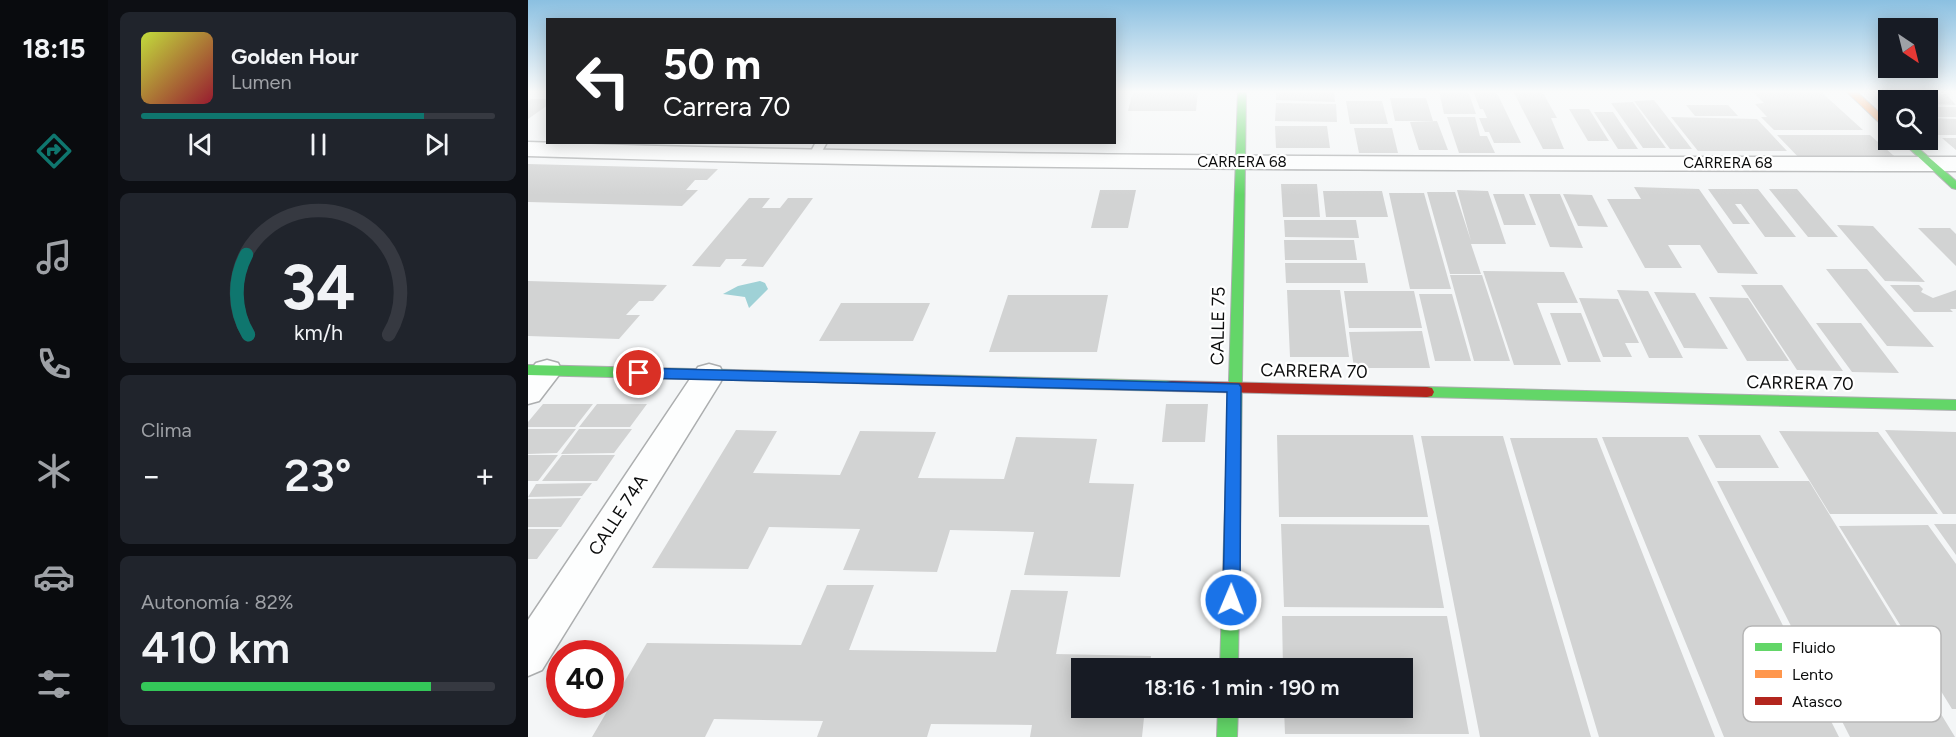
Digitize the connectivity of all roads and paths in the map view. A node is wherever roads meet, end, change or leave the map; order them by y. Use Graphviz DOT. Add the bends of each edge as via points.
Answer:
graph roads {
  1 [pos="1241,125"];
  2 [pos="528,149"];
  3 [pos="818,150"];
  4 [pos="1915,150"];
  5 [pos="1240,163"];
  6 [pos="1930,163"];
  7 [pos="1956,164"];
  8 [pos="1956,186"];
  9 [pos="709,375"];
  10 [pos="534,378"];
  11 [pos="1234,387"];
  12 [pos="1956,405"];
  13 [pos="528,656"];
  14 [pos="1229,658"];
  15 [pos="1228,718"];
  16 [pos="1227,737"];
  1 -- 5 [label="street, CALLE 75"];
  2 -- 3 [label="street, CARRERA 68"];
  3 -- 5 [label="street, CARRERA 68"];
  4 -- 6 [label="street"];
  5 -- 6 [label="street, CARRERA 68"];
  5 -- 11 [label="street, CALLE 75"];
  6 -- 7 [label="street, CARRERA 68"];
  6 -- 8 [label="street"];
  9 -- 10 [label="street, CARRERA 70"];
  9 -- 11 [label="street, CARRERA 70"];
  9 -- 13 [label="street, CALLE 74A"];
  11 -- 12 [label="street, CARRERA 70"];
  11 -- 14 [label="street, CALLE 75"];
  15 -- 16 [label="street"];
}
